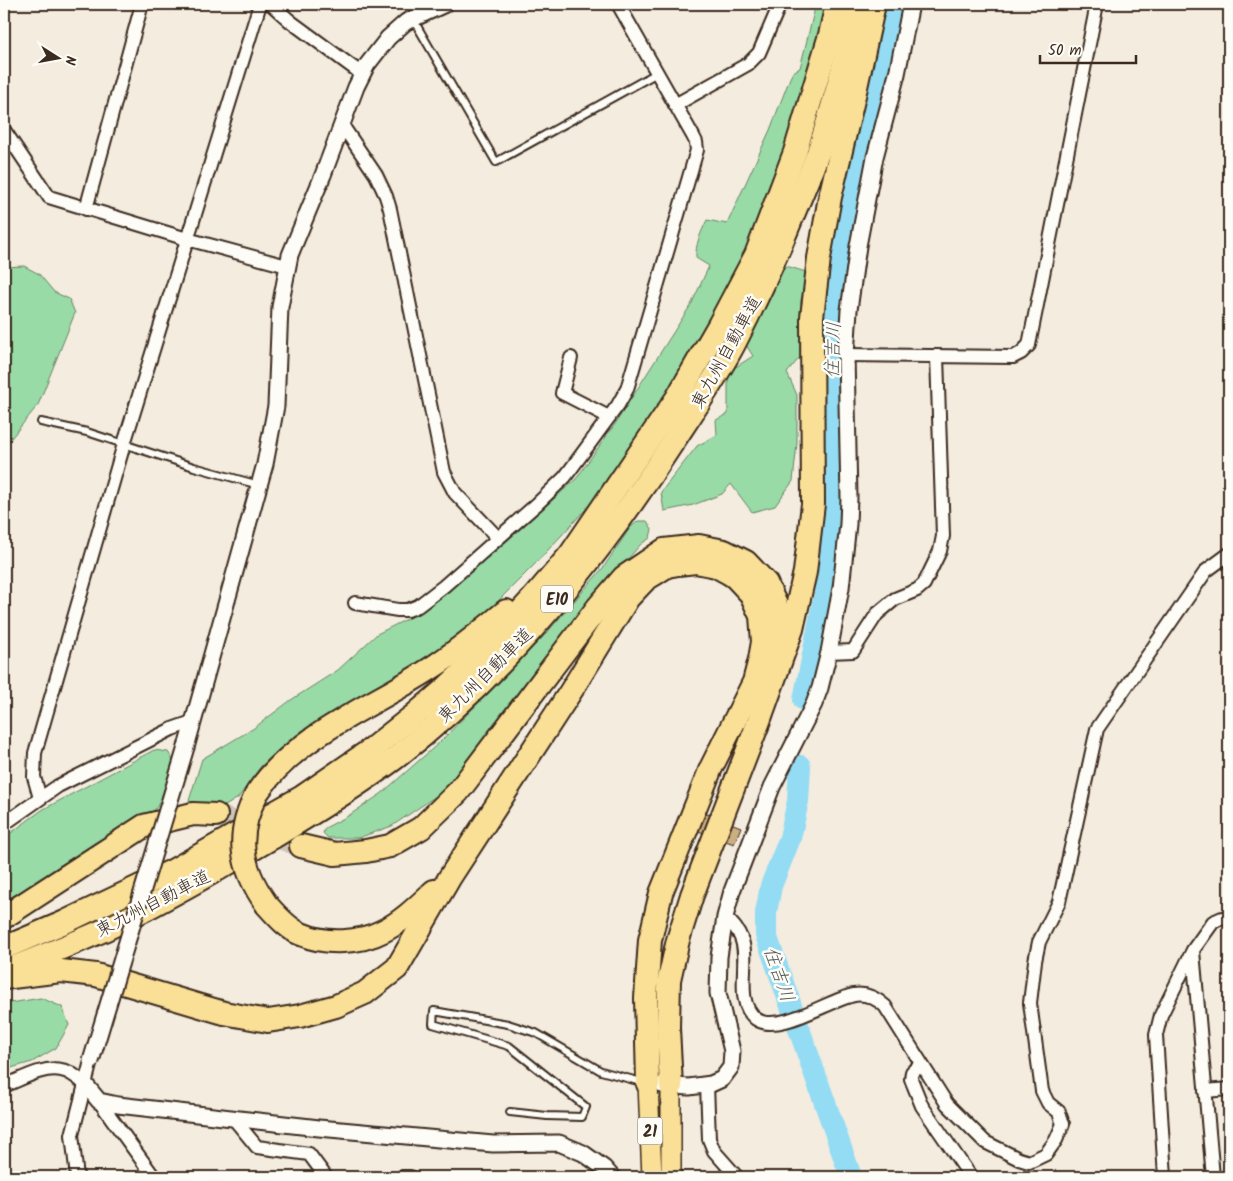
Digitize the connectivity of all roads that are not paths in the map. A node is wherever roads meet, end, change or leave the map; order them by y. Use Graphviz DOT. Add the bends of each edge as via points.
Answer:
graph roads {
  1 [pos="142,4"];
  2 [pos="260,4"];
  3 [pos="271,4"];
  4 [pos="444,4"];
  5 [pos="618,4"];
  6 [pos="780,4"];
  7 [pos="837,4"];
  8 [pos="859,4"];
  9 [pos="874,4"];
  10 [pos="911,4"];
  11 [pos="1097,4"];
  12 [pos="413,18"];
  13 [pos="657,73"];
  14 [pos="362,74"];
  15 [pos="675,105"];
  16 [pos="342,125"];
  17 [pos="4,130"];
  18 [pos="86,209"];
  19 [pos="187,239"];
  20 [pos="287,266"];
  21 [pos="846,355"];
  22 [pos="937,356"];
  23 [pos="571,358"];
  24 [pos="609,417"];
  25 [pos="41,422"];
  26 [pos="124,444"];
  27 [pos="259,485"];
  28 [pos="498,538"];
  29 [pos="1229,554"];
  30 [pos="570,555"];
  31 [pos="355,603"];
  32 [pos="829,652"];
  33 [pos="759,721"];
  34 [pos="192,722"];
  35 [pos="40,798"];
  36 [pos="216,815"];
  37 [pos="4,824"];
  38 [pos="301,846"];
  39 [pos="450,877"];
  40 [pos="4,917"];
  41 [pos="725,917"];
  42 [pos="1229,918"];
  43 [pos="4,948"];
  44 [pos="1193,950"];
  45 [pos="4,972"];
  46 [pos="4,978"];
  47 [pos="91,1061"];
  48 [pos="921,1064"];
  49 [pos="85,1084"];
  50 [pos="648,1084"];
  51 [pos="707,1085"];
  52 [pos="4,1086"];
  53 [pos="671,1086"];
  54 [pos="1229,1089"];
  55 [pos="1205,1092"];
  56 [pos="99,1101"];
  57 [pos="510,1112"];
  58 [pos="234,1119"];
  59 [pos="77,1177"];
  60 [pos="154,1177"];
  61 [pos="326,1177"];
  62 [pos="402,1177"];
  63 [pos="410,1177"];
  64 [pos="612,1177"];
  65 [pos="652,1177"];
  66 [pos="671,1177"];
  67 [pos="737,1177"];
  68 [pos="971,1177"];
  69 [pos="1165,1177"];
  70 [pos="1213,1177"];
  1 -- 18 [label="street"];
  2 -- 19 [label="street"];
  3 -- 14 [label="street"];
  4 -- 12 [label="street"];
  5 -- 13 [label="street"];
  6 -- 15 [label="street" via="754,59"];
  7 -- 30 [label="highway, 東九州自動車道 / E10" via="795,152 756,255 677,398"];
  8 -- 45 [label="highway, 東九州自動車道 / E10" via="817,155 777,254 732,347 630,506 593,557 526,636 458,706 393,759 325,806 151,906"];
  9 -- 33 [label="highway" via="819,258 812,317 813,504 805,572 792,629"];
  10 -- 21 [label="street" via="858,246"];
  11 -- 22 [label="street" via="1029,345 1013,357"];
  12 -- 13 [label="lane" via="496,162"];
  12 -- 14 [label="street" via="388,38"];
  13 -- 15 [label="street"];
  14 -- 16 [label="street"];
  15 -- 24 [label="street" via="696,142 695,158 627,389"];
  16 -- 20 [label="street"];
  16 -- 28 [label="street" via="376,175 388,202 444,472 455,493"];
  17 -- 18 [label="street" via="49,197"];
  18 -- 19 [label="street"];
  19 -- 20 [label="street"];
  19 -- 26 [label="street"];
  20 -- 27 [label="street" via="280,307 276,406"];
  21 -- 22 [label="street"];
  21 -- 32 [label="street" via="849,498 841,588"];
  22 -- 32 [label="street" via="943,536 940,551 924,584 895,599 877,614 854,651"];
  23 -- 24 [label="street" via="562,392"];
  24 -- 28 [label="street" via="565,477"];
  25 -- 26 [label="lane"];
  26 -- 27 [label="lane"];
  26 -- 35 [label="street" via="35,753 34,777"];
  27 -- 34 [label="street"];
  28 -- 31 [label="street" via="418,606 398,610"];
  29 -- 48 [label="street" via="1206,571 1097,729 1059,902 1039,942 1030,1003 1042,1091 1048,1103 1059,1112 1063,1124 1056,1140 1046,1154 1030,1162 985,1142 947,1104"];
  30 -- 39 [label="highway, bridge" via="436,665 301,748 275,770 257,793 245,822 242,846 250,878 266,905 301,934 332,941 360,940 384,931 410,913"];
  30 -- 43 [label="highway, 東九州自動車道 / E10" via="459,676 412,718 354,761 302,797 172,871"];
  32 -- 41 [label="street" via="814,704 772,787"];
  33 -- 38 [label="highway" via="780,632 776,605 766,583 746,562 724,551 699,546 664,550 624,578 598,607 458,792 422,828 390,846 366,852 335,854"];
  33 -- 53 [label="highway" via="678,940 669,980"];
  34 -- 35 [label="street" via="58,786"];
  34 -- 47 [label="street, bridge"];
  35 -- 37 [label="street"];
  36 -- 40 [label="highway" via="193,814 144,826"];
  39 -- 46 [label="highway" via="397,968 365,993 336,1006 300,1016 268,1021 224,1013 96,975 61,971"];
  39 -- 50 [label="highway" via="571,691 615,616 636,589 667,566 687,562 716,566 735,577 751,594 761,616 763,642 754,682 711,768 661,893 650,940 646,998"];
  41 -- 48 [label="street" via="742,939 744,992 748,1008 756,1019 788,1021 854,995 875,997 886,1006"];
  41 -- 51 [label="street" via="718,994 732,1062 725,1076"];
  42 -- 44 [label="street" via="1213,922"];
  44 -- 55 [label="street"];
  44 -- 69 [label="street" via="1161,1015 1156,1035"];
  47 -- 49 [label="street"];
  48 -- 68 [label="street" via="912,1072 911,1079 922,1106"];
  49 -- 52 [label="street" via="67,1072 53,1069"];
  49 -- 56 [label="street"];
  49 -- 59 [label="street" via="73,1128"];
  50 -- 53 [label="street"];
  50 -- 57 [label="lane" via="601,1071 536,1033 508,1024 434,1011 433,1024 509,1046 586,1106 582,1117"];
  50 -- 65 [label="main road, 21"];
  51 -- 53 [label="street"];
  51 -- 67 [label="street" via="709,1139 714,1151"];
  53 -- 66 [label="main road, 21"];
  54 -- 55 [label="street"];
  55 -- 70 [label="street"];
  56 -- 58 [label="street"];
  56 -- 60 [label="street"];
  58 -- 61 [label="street" via="257,1147 309,1154"];
  58 -- 64 [label="street" via="493,1144 559,1143 583,1153"];
  62 -- 63 [label="street"];
}
